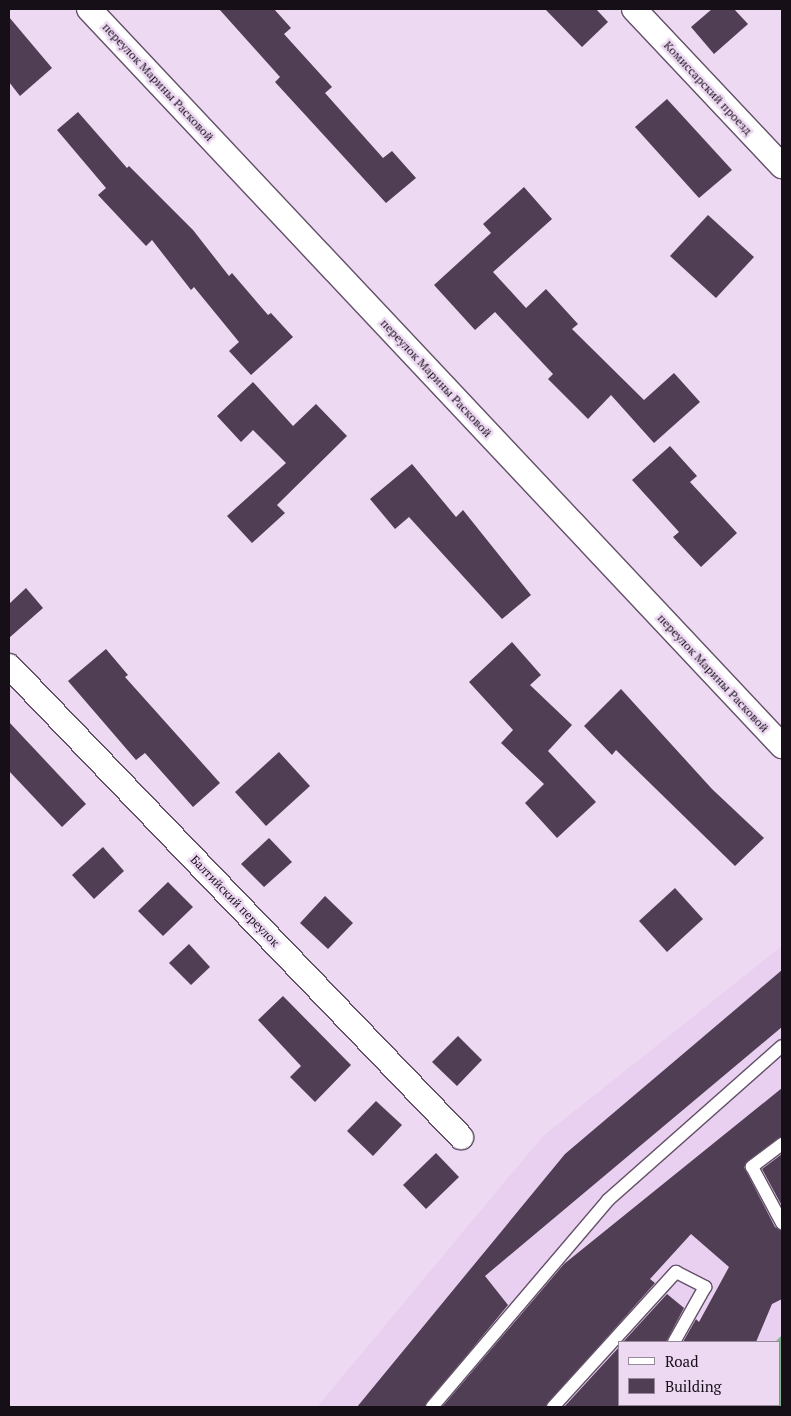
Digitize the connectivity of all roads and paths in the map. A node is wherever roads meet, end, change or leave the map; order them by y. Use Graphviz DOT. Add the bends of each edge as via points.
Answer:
graph roads {
  1 [pos="89,9"];
  2 [pos="634,9"];
  3 [pos="782,166"];
  4 [pos="9,666"];
  5 [pos="782,746"];
  6 [pos="782,1046"];
  7 [pos="462,1137"];
  8 [pos="782,1144"];
  9 [pos="782,1223"];
  10 [pos="675,1341"];
  11 [pos="432,1407"];
  12 [pos="553,1407"];
  1 -- 5 [label="street, переулок Марины Расковой"];
  2 -- 3 [label="street, Комиссарский проезд"];
  4 -- 7 [label="street, Балтийский переулок"];
  6 -- 11 [label="lane" via="608,1200"];
  8 -- 9 [label="lane" via="752,1167"];
  10 -- 12 [label="lane" via="705,1287 676,1272"];
}
